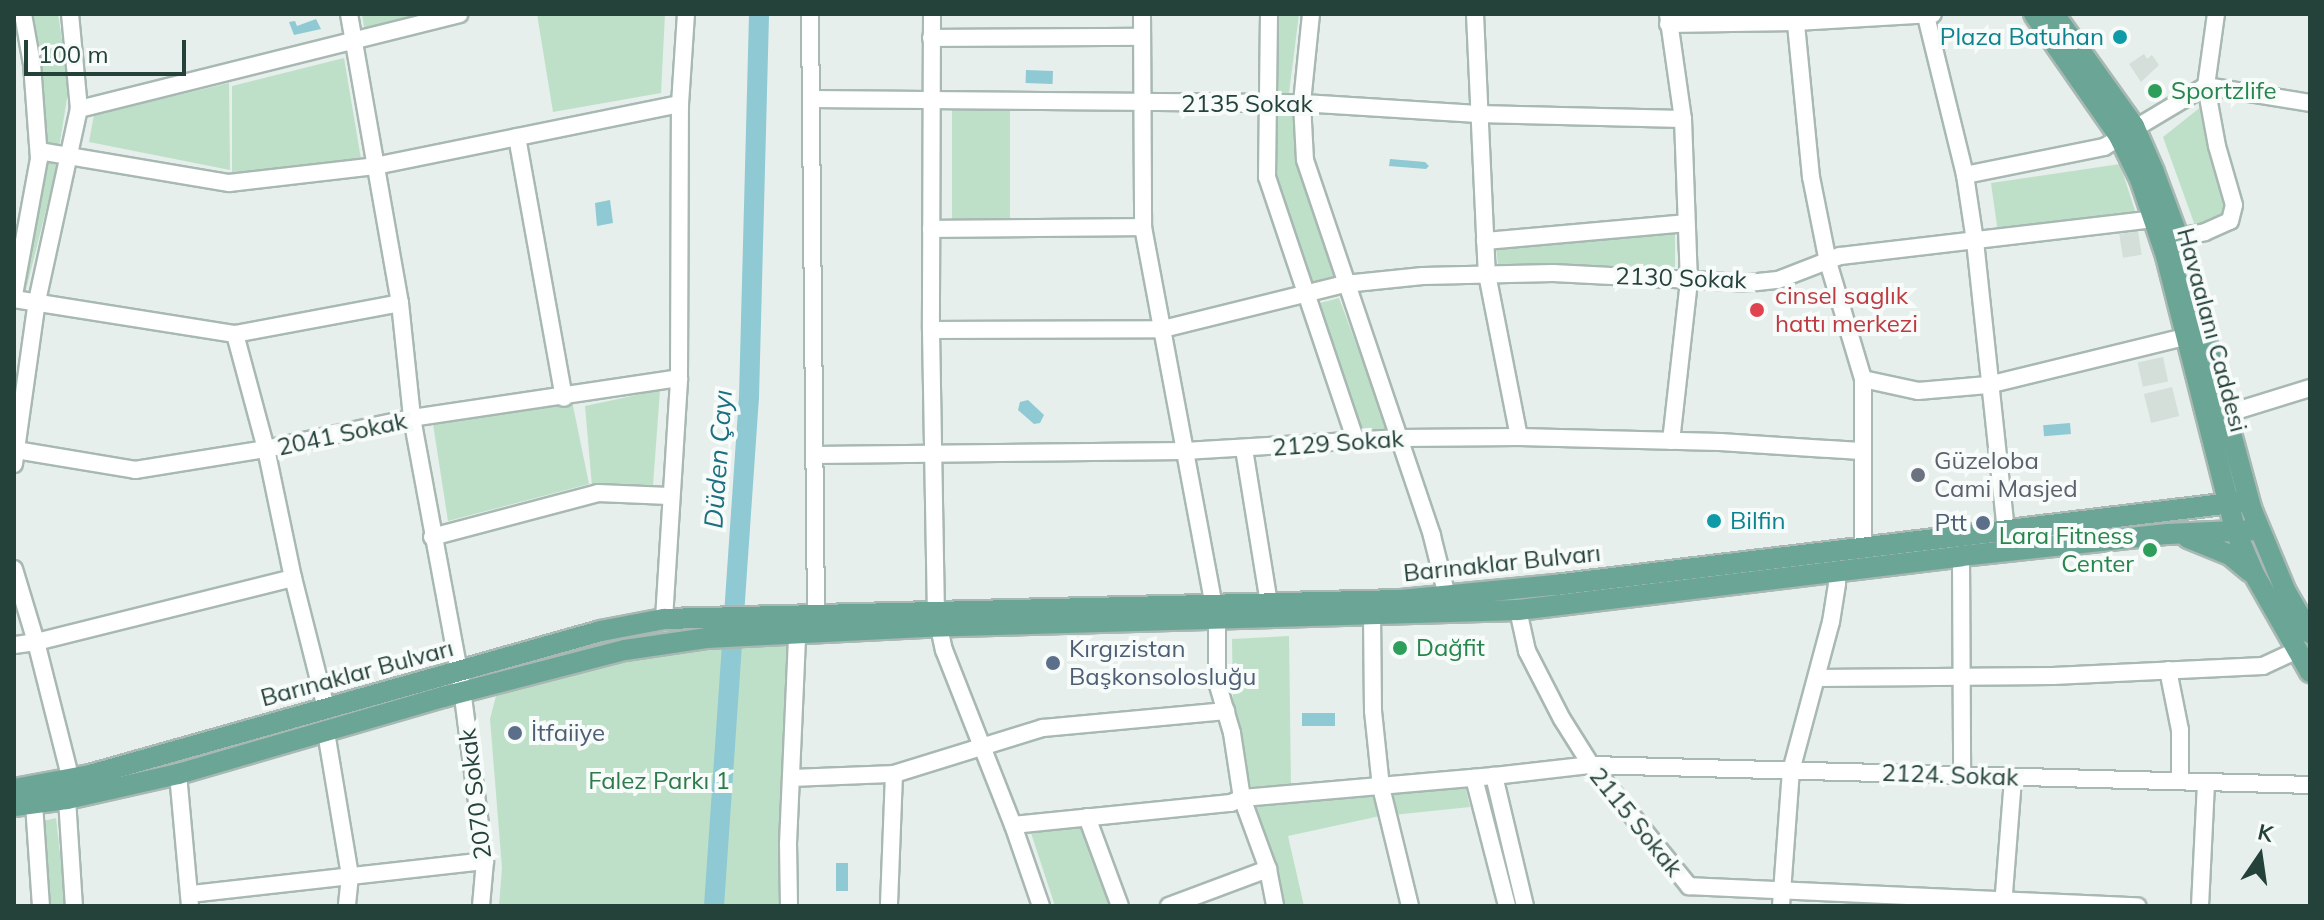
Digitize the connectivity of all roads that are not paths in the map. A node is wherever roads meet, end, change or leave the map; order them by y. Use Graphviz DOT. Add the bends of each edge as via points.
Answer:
graph roads {
  1 [pos="23,14"];
  2 [pos="70,14"];
  3 [pos="349,14"];
  4 [pos="459,14"];
  5 [pos="686,14"];
  6 [pos="810,14"];
  7 [pos="932,14"];
  8 [pos="1142,14"];
  9 [pos="1269,14"];
  10 [pos="1311,14"];
  11 [pos="1475,14"];
  12 [pos="2034,14"];
  13 [pos="2054,14"];
  14 [pos="2216,14"];
  15 [pos="1930,15"];
  16 [pos="1796,18"];
  17 [pos="1668,19"];
  18 [pos="1142,37"];
  19 [pos="931,38"];
  20 [pos="355,42"];
  21 [pos="2206,86"];
  22 [pos="811,99"];
  23 [pos="932,102"];
  24 [pos="1266,103"];
  25 [pos="1302,103"];
  26 [pos="2310,103"];
  27 [pos="680,104"];
  28 [pos="1143,104"];
  29 [pos="79,109"];
  30 [pos="1478,114"];
  31 [pos="1683,119"];
  32 [pos="2127,131"];
  33 [pos="517,137"];
  34 [pos="39,151"];
  35 [pos="70,155"];
  36 [pos="375,166"];
  37 [pos="1965,175"];
  38 [pos="2162,218"];
  39 [pos="1685,223"];
  40 [pos="1143,227"];
  41 [pos="931,229"];
  42 [pos="2178,237"];
  43 [pos="1485,241"];
  44 [pos="1975,241"];
  45 [pos="1828,262"];
  46 [pos="1487,274"];
  47 [pos="1689,281"];
  48 [pos="1345,284"];
  49 [pos="14,297"];
  50 [pos="1304,297"];
  51 [pos="37,301"];
  52 [pos="400,303"];
  53 [pos="1163,329"];
  54 [pos="931,330"];
  55 [pos="235,334"];
  56 [pos="2196,334"];
  57 [pos="679,378"];
  58 [pos="1863,379"];
  59 [pos="1988,385"];
  60 [pos="2310,388"];
  61 [pos="564,398"];
  62 [pos="2226,414"];
  63 [pos="412,418"];
  64 [pos="1519,437"];
  65 [pos="1400,438"];
  66 [pos="1671,441"];
  67 [pos="1356,442"];
  68 [pos="266,449"];
  69 [pos="1244,449"];
  70 [pos="1185,451"];
  71 [pos="1861,451"];
  72 [pos="814,455"];
  73 [pos="931,455"];
  74 [pos="15,457"];
  75 [pos="2222,469"];
  76 [pos="669,496"];
  77 [pos="2239,502"];
  78 [pos="2197,507"];
  79 [pos="2006,530"];
  80 [pos="2258,530"];
  81 [pos="2236,532"];
  82 [pos="2168,534"];
  83 [pos="432,537"];
  84 [pos="1863,548"];
  85 [pos="1961,556"];
  86 [pos="14,569"];
  87 [pos="1834,570"];
  88 [pos="2255,576"];
  89 [pos="293,578"];
  90 [pos="1447,596"];
  91 [pos="1269,603"];
  92 [pos="1518,610"];
  93 [pos="1215,612"];
  94 [pos="1372,615"];
  95 [pos="816,617"];
  96 [pos="664,619"];
  97 [pos="936,620"];
  98 [pos="756,627"];
  99 [pos="716,629"];
  100 [pos="2310,633"];
  101 [pos="797,634"];
  102 [pos="36,642"];
  103 [pos="14,645"];
  104 [pos="2297,650"];
  105 [pos="2168,670"];
  106 [pos="2310,672"];
  107 [pos="1962,677"];
  108 [pos="1817,678"];
  109 [pos="461,682"];
  110 [pos="326,708"];
  111 [pos="1226,711"];
  112 [pos="326,732"];
  113 [pos="980,748"];
  114 [pos="1591,765"];
  115 [pos="1791,771"];
  116 [pos="178,774"];
  117 [pos="894,774"];
  118 [pos="1494,776"];
  119 [pos="1962,776"];
  120 [pos="793,778"];
  121 [pos="1474,778"];
  122 [pos="2013,778"];
  123 [pos="2180,781"];
  124 [pos="2206,783"];
  125 [pos="2310,785"];
  126 [pos="1381,787"];
  127 [pos="14,789"];
  128 [pos="69,789"];
  129 [pos="1242,798"];
  130 [pos="24,805"];
  131 [pos="1087,817"];
  132 [pos="1013,825"];
  133 [pos="485,861"];
  134 [pos="1268,869"];
  135 [pos="350,876"];
  136 [pos="1782,899"];
  137 [pos="191,900"];
  138 [pos="2004,904"];
  139 [pos="41,906"];
  140 [pos="74,906"];
  141 [pos="347,906"];
  142 [pos="481,906"];
  143 [pos="789,906"];
  144 [pos="889,906"];
  145 [pos="1041,906"];
  146 [pos="1120,906"];
  147 [pos="1169,906"];
  148 [pos="1275,906"];
  149 [pos="1410,906"];
  150 [pos="1507,906"];
  151 [pos="1525,906"];
  152 [pos="2138,906"];
  153 [pos="2200,906"];
  1 -- 34 [label="street"];
  2 -- 29 [label="street"];
  3 -- 20 [label="street, 2070 Sokak"];
  4 -- 20 [label="street"];
  5 -- 27 [label="street"];
  6 -- 22 [label="street"];
  7 -- 19 [label="street"];
  8 -- 18 [label="street"];
  9 -- 24 [label="street"];
  10 -- 25 [label="street"];
  11 -- 30 [label="street"];
  12 -- 32 [label="main road, Havaalanı Caddesi"];
  13 -- 32 [label="main road, Havaalanı Caddesi"];
  14 -- 21 [label="street"];
  15 -- 16 [label="street"];
  15 -- 37 [label="street"];
  16 -- 17 [label="street"];
  16 -- 45 [label="street" via="1811,177"];
  17 -- 31 [label="street"];
  18 -- 19 [label="street"];
  18 -- 28 [label="street"];
  19 -- 23 [label="street"];
  20 -- 29 [label="street"];
  20 -- 36 [label="street, 2070 Sokak"];
  21 -- 26 [label="street"];
  21 -- 32 [label="street"];
  21 -- 42 [label="street" via="2234,205 2230,221"];
  22 -- 23 [label="street, 2135 Sokak"];
  22 -- 72 [label="street"];
  23 -- 28 [label="street, 2135 Sokak"];
  23 -- 41 [label="street"];
  24 -- 25 [label="street, 2135 Sokak"];
  24 -- 28 [label="street, 2135 Sokak"];
  24 -- 50 [label="street" via="1267,177"];
  25 -- 30 [label="street, 2135 Sokak"];
  25 -- 48 [label="street" via="1305,160"];
  27 -- 33 [label="street"];
  27 -- 57 [label="street"];
  28 -- 40 [label="street"];
  29 -- 35 [label="street"];
  30 -- 31 [label="street, 2135 Sokak"];
  30 -- 43 [label="street"];
  31 -- 39 [label="street"];
  32 -- 37 [label="street" via="2104,147"];
  32 -- 38 [label="main road, Havaalanı Caddesi"];
  33 -- 36 [label="street"];
  33 -- 61 [label="street"];
  34 -- 35 [label="street"];
  34 -- 49 [label="street"];
  35 -- 36 [label="street" via="229,183"];
  35 -- 51 [label="street"];
  36 -- 52 [label="street, 2070 Sokak"];
  37 -- 44 [label="street"];
  38 -- 42 [label="main road, Havaalanı Caddesi"];
  38 -- 44 [label="street, 2130 Sokak"];
  38 -- 56 [label="main road, Havaalanı Caddesi"];
  39 -- 43 [label="street"];
  39 -- 47 [label="street"];
  40 -- 41 [label="street"];
  40 -- 53 [label="street"];
  41 -- 54 [label="street"];
  42 -- 56 [label="main road, Havaalanı Caddesi"];
  43 -- 46 [label="street"];
  44 -- 45 [label="street, 2130 Sokak" via="1840,256"];
  44 -- 59 [label="street"];
  45 -- 47 [label="street, 2130 Sokak" via="1778,280"];
  45 -- 58 [label="street"];
  46 -- 47 [label="street, 2130 Sokak"];
  46 -- 48 [label="street, 2130 Sokak"];
  46 -- 64 [label="street"];
  47 -- 66 [label="street"];
  48 -- 50 [label="street, 2130 Sokak"];
  48 -- 65 [label="street"];
  49 -- 51 [label="street"];
  50 -- 53 [label="street, 2130 Sokak"];
  50 -- 67 [label="street"];
  51 -- 55 [label="street"];
  51 -- 74 [label="street"];
  52 -- 55 [label="street"];
  52 -- 63 [label="street, 2070 Sokak"];
  53 -- 54 [label="street, 2130 Sokak"];
  53 -- 70 [label="street"];
  54 -- 73 [label="street"];
  55 -- 68 [label="street"];
  56 -- 59 [label="street"];
  56 -- 62 [label="main road, Havaalanı Caddesi"];
  56 -- 75 [label="main road, Havaalanı Caddesi"];
  57 -- 61 [label="street, 2041 Sokak"];
  57 -- 76 [label="street"];
  58 -- 59 [label="street" via="1918,391"];
  58 -- 71 [label="street"];
  59 -- 79 [label="street"];
  60 -- 62 [label="street"];
  61 -- 63 [label="street, 2041 Sokak"];
  62 -- 77 [label="main road, Havaalanı Caddesi"];
  63 -- 68 [label="street, 2041 Sokak"];
  63 -- 83 [label="street, 2070 Sokak"];
  64 -- 65 [label="street, 2129 Sokak"];
  64 -- 66 [label="street, 2129 Sokak"];
  65 -- 67 [label="street, 2129 Sokak"];
  65 -- 90 [label="street"];
  66 -- 71 [label="street, 2129 Sokak"];
  67 -- 69 [label="street, 2129 Sokak"];
  68 -- 74 [label="street" via="135,470"];
  68 -- 89 [label="street, 2041 Sokak"];
  69 -- 70 [label="street, 2129 Sokak"];
  69 -- 91 [label="street"];
  70 -- 73 [label="street, 2129 Sokak"];
  70 -- 93 [label="street"];
  71 -- 84 [label="street"];
  72 -- 73 [label="street, 2129 Sokak"];
  72 -- 95 [label="street"];
  73 -- 97 [label="street"];
  75 -- 77 [label="main road, Havaalanı Caddesi"];
  75 -- 78 [label="main road" via="2218,492"];
  76 -- 83 [label="street" via="598,493"];
  76 -- 96 [label="street"];
  77 -- 78 [label="main road, Barınaklar Bulvarı"];
  77 -- 80 [label="main road, Havaalanı Caddesi"];
  77 -- 81 [label="main road, Havaalanı Caddesi"];
  78 -- 79 [label="main road, Barınaklar Bulvarı"];
  79 -- 84 [label="main road, Barınaklar Bulvarı"];
  80 -- 81 [label="main road, Barınaklar Bulvarı"];
  80 -- 100 [label="main road, Havaalanı Caddesi"];
  81 -- 82 [label="main road, Barınaklar Bulvarı"];
  81 -- 88 [label="main road, Havaalanı Caddesi"];
  82 -- 85 [label="main road, Barınaklar Bulvarı"];
  82 -- 88 [label="main road" via="2212,546"];
  83 -- 109 [label="street, 2070 Sokak"];
  84 -- 90 [label="main road, Barınaklar Bulvarı"];
  85 -- 87 [label="main road, Barınaklar Bulvarı"];
  85 -- 107 [label="street"];
  86 -- 102 [label="street"];
  87 -- 92 [label="main road, Barınaklar Bulvarı"];
  87 -- 108 [label="street" via="1831,622"];
  88 -- 104 [label="main road, Havaalanı Caddesi"];
  89 -- 102 [label="street"];
  89 -- 110 [label="street, 2041 Sokak"];
  90 -- 91 [label="main road, Barınaklar Bulvarı"];
  91 -- 93 [label="main road, Barınaklar Bulvarı"];
  92 -- 94 [label="main road, Barınaklar Bulvarı"];
  92 -- 114 [label="street, 2115 Sokak" via="1527,651"];
  93 -- 94 [label="main road, Barınaklar Bulvarı"];
  93 -- 97 [label="main road, Barınaklar Bulvarı"];
  93 -- 111 [label="street" via="1217,682"];
  94 -- 126 [label="street" via="1373,711"];
  95 -- 97 [label="main road, Barınaklar Bulvarı"];
  95 -- 98 [label="main road, Barınaklar Bulvarı"];
  96 -- 99 [label="main road, Barınaklar Bulvarı"];
  96 -- 109 [label="main road, Barınaklar Bulvarı" via="601,631"];
  97 -- 101 [label="main road"];
  97 -- 113 [label="street"];
  98 -- 99 [label="main road"];
  98 -- 101 [label="main road"];
  99 -- 109 [label="main road, Barınaklar Bulvarı"];
  101 -- 120 [label="street"];
  102 -- 103 [label="street"];
  102 -- 128 [label="street"];
  104 -- 105 [label="street" via="2263,666"];
  104 -- 106 [label="main road, Havaalanı Caddesi"];
  105 -- 107 [label="street"];
  105 -- 123 [label="street" via="2180,730"];
  107 -- 108 [label="street"];
  107 -- 119 [label="street"];
  108 -- 115 [label="street"];
  109 -- 110 [label="main road, Barınaklar Bulvarı"];
  109 -- 112 [label="main road, Barınaklar Bulvarı"];
  109 -- 133 [label="street, 2070 Sokak"];
  110 -- 128 [label="main road, Barınaklar Bulvarı"];
  111 -- 113 [label="street" via="1043,728"];
  111 -- 129 [label="street"];
  112 -- 116 [label="main road, Barınaklar Bulvarı"];
  112 -- 135 [label="street"];
  113 -- 117 [label="street"];
  113 -- 132 [label="street"];
  114 -- 115 [label="street, 2124. Sokak"];
  114 -- 118 [label="street, 2124. Sokak"];
  114 -- 136 [label="street, 2115 Sokak" via="1689,886"];
  115 -- 119 [label="street, 2124. Sokak"];
  115 -- 136 [label="street"];
  116 -- 128 [label="main road, Barınaklar Bulvarı"];
  116 -- 137 [label="street"];
  117 -- 120 [label="street"];
  117 -- 144 [label="street"];
  118 -- 121 [label="street, 2124. Sokak"];
  118 -- 151 [label="street"];
  119 -- 122 [label="street, 2124. Sokak"];
  120 -- 143 [label="street"];
  121 -- 126 [label="street, 2124. Sokak"];
  121 -- 150 [label="street"];
  122 -- 123 [label="street, 2124. Sokak"];
  122 -- 138 [label="street"];
  123 -- 124 [label="street, 2124. Sokak"];
  124 -- 125 [label="street, 2124. Sokak"];
  124 -- 153 [label="street"];
  126 -- 129 [label="street, 2124. Sokak"];
  126 -- 149 [label="street"];
  127 -- 128 [label="main road, Barınaklar Bulvarı"];
  128 -- 130 [label="main road, Barınaklar Bulvarı"];
  128 -- 140 [label="street"];
  129 -- 131 [label="street, 2124. Sokak"];
  129 -- 134 [label="street"];
  130 -- 139 [label="street"];
  131 -- 132 [label="street, 2124. Sokak"];
  131 -- 146 [label="street"];
  132 -- 145 [label="street"];
  133 -- 135 [label="street"];
  133 -- 142 [label="street, 2070 Sokak"];
  134 -- 147 [label="street"];
  134 -- 148 [label="street"];
  135 -- 137 [label="street"];
  135 -- 141 [label="street"];
  136 -- 138 [label="street, 2115 Sokak"];
  138 -- 152 [label="street, 2115 Sokak"];
}
